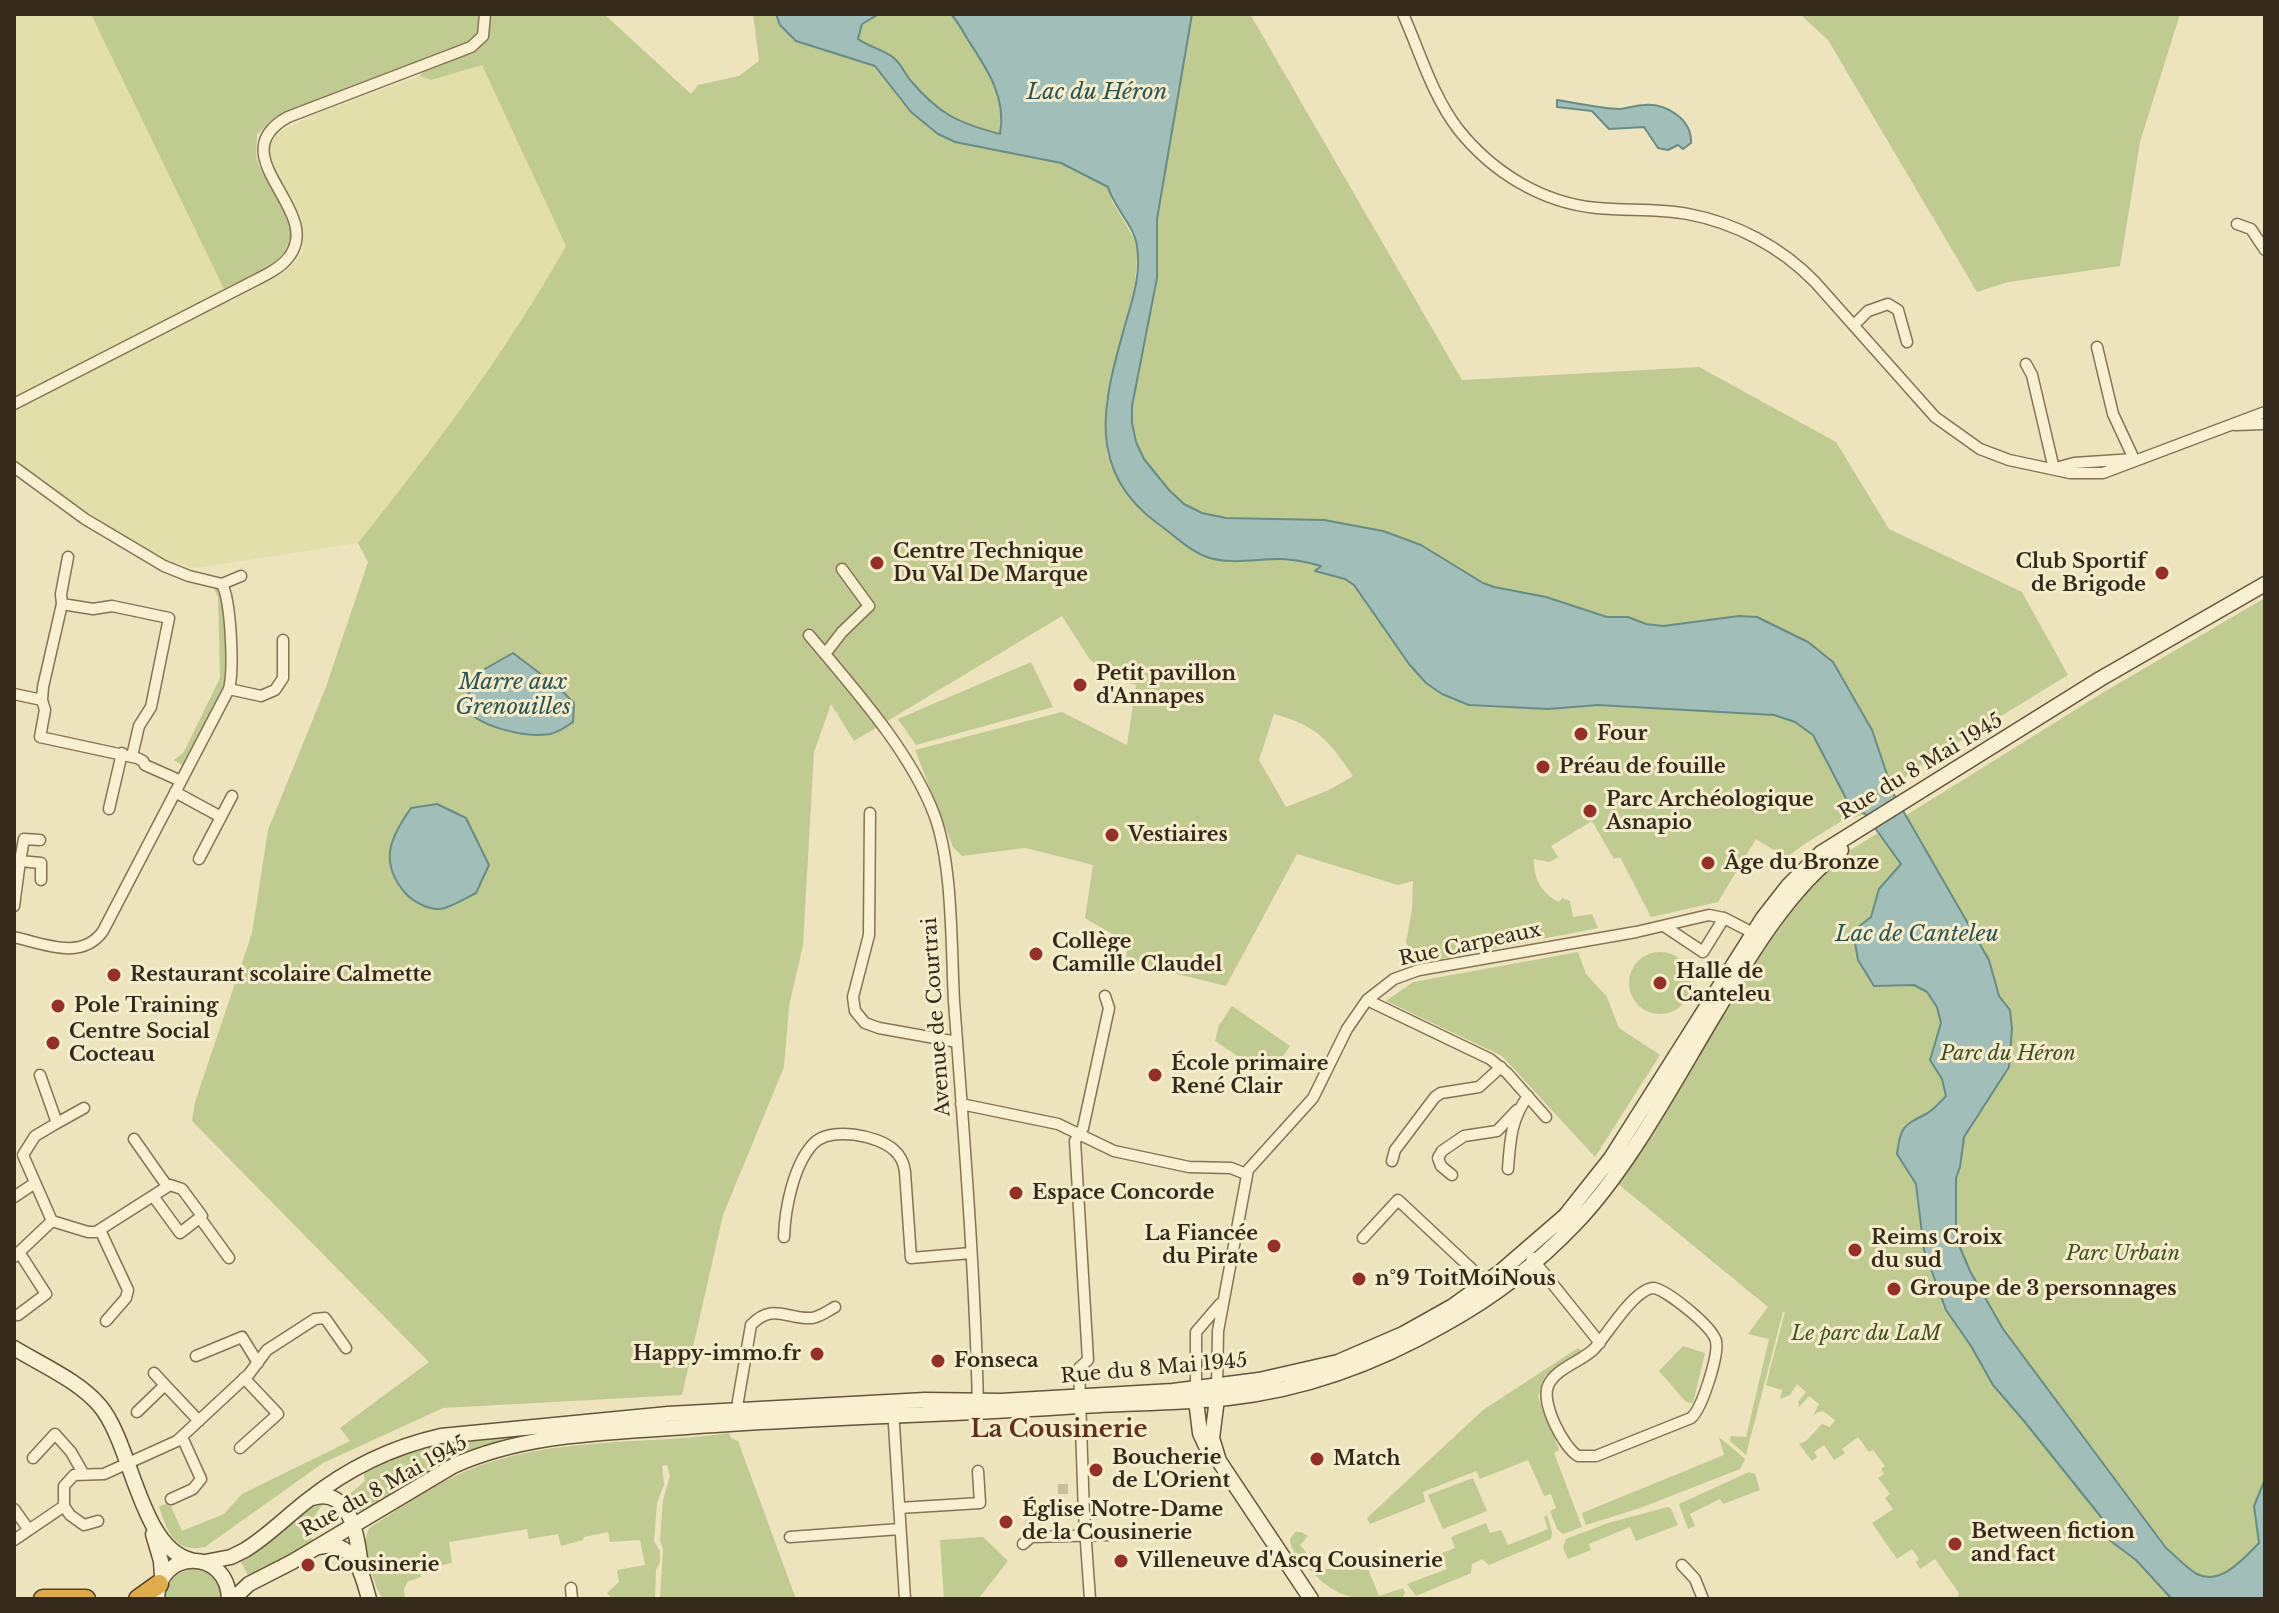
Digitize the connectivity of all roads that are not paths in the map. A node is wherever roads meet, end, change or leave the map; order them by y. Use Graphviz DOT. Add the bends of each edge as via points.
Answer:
graph roads {
  1 [pos="485,14"];
  2 [pos="1403,14"];
  3 [pos="2237,224"];
  4 [pos="2265,250"];
  5 [pos="1854,325"];
  6 [pos="1907,342"];
  7 [pos="2097,347"];
  8 [pos="2026,364"];
  9 [pos="14,404"];
  10 [pos="2265,412"];
  11 [pos="2265,424"];
  12 [pos="2235,425"];
  13 [pos="2134,459"];
  14 [pos="14,467"];
  15 [pos="2054,469"];
  16 [pos="68,557"];
  17 [pos="842,569"];
  18 [pos="241,576"];
  19 [pos="222,584"];
  20 [pos="2265,584"];
  21 [pos="2265,593"];
  22 [pos="62,604"];
  23 [pos="809,635"];
  24 [pos="283,640"];
  25 [pos="825,654"];
  26 [pos="229,689"];
  27 [pos="14,694"];
  28 [pos="42,700"];
  29 [pos="127,755"];
  30 [pos="181,781"];
  31 [pos="175,792"];
  32 [pos="232,796"];
  33 [pos="1910,803"];
  34 [pos="109,809"];
  35 [pos="870,813"];
  36 [pos="221,817"];
  37 [pos="40,840"];
  38 [pos="199,859"];
  39 [pos="17,860"];
  40 [pos="41,880"];
  41 [pos="14,906"];
  42 [pos="1724,918"];
  43 [pos="1664,926"];
  44 [pos="1757,936"];
  45 [pos="14,937"];
  46 [pos="1105,996"];
  47 [pos="1367,1000"];
  48 [pos="957,1042"];
  49 [pos="1501,1067"];
  50 [pos="40,1075"];
  51 [pos="1528,1096"];
  52 [pos="961,1104"];
  53 [pos="84,1108"];
  54 [pos="1517,1110"];
  55 [pos="1546,1117"];
  56 [pos="57,1123"];
  57 [pos="1079,1134"];
  58 [pos="134,1139"];
  59 [pos="18,1154"];
  60 [pos="1392,1161"];
  61 [pos="1508,1169"];
  62 [pos="1246,1174"];
  63 [pos="1452,1175"];
  64 [pos="35,1183"];
  65 [pos="167,1186"];
  66 [pos="153,1196"];
  67 [pos="14,1197"];
  68 [pos="200,1218"];
  69 [pos="52,1221"];
  70 [pos="100,1230"];
  71 [pos="784,1237"];
  72 [pos="1363,1238"];
  73 [pos="971,1253"];
  74 [pos="16,1254"];
  75 [pos="1530,1256"];
  76 [pos="229,1258"];
  77 [pos="1491,1287"];
  78 [pos="1223,1299"];
  79 [pos="835,1307"];
  80 [pos="18,1315"];
  81 [pos="106,1321"];
  82 [pos="1600,1343"];
  83 [pos="14,1348"];
  84 [pos="346,1348"];
  85 [pos="196,1356"];
  86 [pos="258,1363"];
  87 [pos="154,1373"];
  88 [pos="244,1378"];
  89 [pos="165,1385"];
  90 [pos="1217,1393"];
  91 [pos="1196,1394"];
  92 [pos="1081,1401"];
  93 [pos="978,1407"];
  94 [pos="893,1409"];
  95 [pos="137,1412"];
  96 [pos="739,1418"];
  97 [pos="199,1421"];
  98 [pos="182,1437"];
  99 [pos="240,1448"];
  100 [pos="33,1458"];
  101 [pos="128,1463"];
  102 [pos="978,1471"];
  103 [pos="83,1473"];
  104 [pos="1229,1480"];
  105 [pos="171,1499"];
  106 [pos="308,1500"];
  107 [pos="64,1506"];
  108 [pos="899,1508"];
  109 [pos="14,1509"];
  110 [pos="147,1510"];
  111 [pos="98,1521"];
  112 [pos="352,1527"];
  113 [pos="900,1529"];
  114 [pos="29,1530"];
  115 [pos="1086,1535"];
  116 [pos="1108,1535"];
  117 [pos="1268,1535"];
  118 [pos="790,1537"];
  119 [pos="1028,1537"];
  120 [pos="14,1540"];
  121 [pos="317,1547"];
  122 [pos="198,1561"];
  123 [pos="1682,1565"];
  124 [pos="361,1571"];
  125 [pos="159,1587"];
  126 [pos="70,1598"];
  127 [pos="43,1599"];
  128 [pos="86,1599"];
  129 [pos="138,1599"];
  130 [pos="231,1599"];
  131 [pos="369,1599"];
  132 [pos="905,1599"];
  133 [pos="1090,1599"];
  134 [pos="1311,1599"];
  135 [pos="1323,1599"];
  136 [pos="1703,1599"];
  1 -- 9 [label="street" via="476,45 288,117 270,131 262,147 264,158 296,229 286,261"];
  2 -- 5 [label="street" via="1447,113 1503,172 1564,202 1689,214 1746,233 1799,266"];
  3 -- 4 [label="street" via="2251,229"];
  5 -- 6 [label="street" via="1888,304 1898,310"];
  5 -- 15 [label="street" via="1914,396 1952,431 1998,457"];
  7 -- 13 [label="street" via="2113,414"];
  8 -- 15 [label="street"];
  10 -- 12 [label="street"];
  11 -- 12 [label="street"];
  12 -- 13 [label="street"];
  13 -- 15 [label="street" via="2099,473"];
  14 -- 19 [label="street" via="85,519 164,566"];
  16 -- 22 [label="street"];
  17 -- 25 [label="street" via="869,606"];
  18 -- 19 [label="street"];
  19 -- 26 [label="street" via="228,599"];
  20 -- 33 [label="main road, Rue du 8 Mai 1945" via="2110,673"];
  21 -- 33 [label="main road, Rue du 8 Mai 1945"];
  22 -- 28 [label="street"];
  22 -- 29 [label="street" via="112,606 169,618 151,707"];
  23 -- 25 [label="street, Avenue de Courtrai"];
  24 -- 26 [label="street" via="283,678 275,690 261,696"];
  25 -- 48 [label="street, Avenue de Courtrai" via="910,766 935,816 945,867"];
  26 -- 30 [label="street"];
  27 -- 28 [label="street"];
  28 -- 29 [label="street" via="40,737"];
  29 -- 30 [label="street"];
  29 -- 34 [label="street"];
  30 -- 31 [label="street"];
  31 -- 36 [label="street"];
  31 -- 45 [label="street" via="94,942 69,949"];
  32 -- 36 [label="street"];
  33 -- 44 [label="main road, Rue du 8 Mai 1945" via="1807,865 1777,898"];
  35 -- 48 [label="street" via="869,935 853,997 855,1011 865,1023 879,1028"];
  36 -- 38 [label="street"];
  37 -- 39 [label="street" via="24,839"];
  39 -- 40 [label="street" via="41,863"];
  39 -- 41 [label="street"];
  42 -- 43 [label="street, Rue Carpeaux" via="1709,915"];
  42 -- 43 [label="street" via="1703,952"];
  42 -- 44 [label="street"];
  43 -- 47 [label="street, Rue Carpeaux" via="1419,970 1394,979"];
  44 -- 75 [label="main road, Rue du 8 Mai 1945" via="1611,1158"];
  46 -- 57 [label="street" via="1109,1008"];
  47 -- 49 [label="street"];
  47 -- 62 [label="street, Rue Carpeaux" via="1313,1098"];
  48 -- 52 [label="street, Avenue de Courtrai"];
  49 -- 51 [label="street"];
  49 -- 60 [label="street" via="1479,1087 1435,1097"];
  50 -- 56 [label="street"];
  51 -- 54 [label="street"];
  51 -- 55 [label="street"];
  52 -- 57 [label="street" via="1058,1124"];
  52 -- 73 [label="street, Avenue de Courtrai"];
  53 -- 56 [label="street"];
  54 -- 61 [label="street"];
  54 -- 63 [label="street" via="1497,1131 1464,1136 1442,1151 1439,1164"];
  56 -- 59 [label="street"];
  57 -- 62 [label="street" via="1114,1151"];
  57 -- 92 [label="street" via="1075,1141 1088,1360 1079,1368"];
  58 -- 65 [label="street"];
  59 -- 64 [label="street"];
  62 -- 78 [label="street"];
  64 -- 67 [label="street"];
  64 -- 69 [label="street"];
  65 -- 66 [label="street"];
  65 -- 68 [label="street" via="182,1189"];
  66 -- 68 [label="street" via="180,1233"];
  66 -- 70 [label="street"];
  68 -- 76 [label="street"];
  69 -- 70 [label="street" via="88,1232"];
  69 -- 74 [label="street"];
  70 -- 81 [label="street" via="128,1290"];
  71 -- 73 [label="street" via="787,1199 810,1147 828,1134 845,1134 892,1147 901,1158 911,1258"];
  72 -- 77 [label="street" via="1398,1200"];
  73 -- 93 [label="street, Avenue de Courtrai"];
  74 -- 80 [label="street" via="46,1294"];
  75 -- 77 [label="main road, Rue du 8 Mai 1945"];
  75 -- 82 [label="street"];
  77 -- 90 [label="main road, Rue du 8 Mai 1945" via="1415,1341 1354,1367 1287,1387"];
  78 -- 90 [label="street"];
  78 -- 91 [label="street" via="1196,1332"];
  79 -- 96 [label="street" via="810,1318 773,1312 757,1318 751,1325"];
  82 -- 82 [label="street" via="1644,1289 1666,1292 1716,1340 1700,1409 1691,1418 1596,1456 1571,1452 1548,1406 1547,1388"];
  83 -- 101 [label="main road" via="99,1405"];
  84 -- 86 [label="street" via="319,1317 267,1350"];
  85 -- 86 [label="street" via="242,1337"];
  86 -- 88 [label="street"];
  87 -- 89 [label="street"];
  88 -- 97 [label="street"];
  88 -- 99 [label="street" via="278,1414"];
  89 -- 95 [label="street"];
  89 -- 97 [label="street"];
  90 -- 91 [label="main road, Rue du 8 Mai 1945"];
  90 -- 104 [label="main road" via="1213,1443"];
  91 -- 92 [label="main road, Rue du 8 Mai 1945"];
  91 -- 104 [label="main road" via="1203,1441"];
  92 -- 93 [label="main road, Rue du 8 Mai 1945"];
  92 -- 115 [label="street" via="1078,1489"];
  93 -- 94 [label="main road, Rue du 8 Mai 1945"];
  94 -- 96 [label="main road, Rue du 8 Mai 1945" via="843,1416"];
  94 -- 108 [label="street"];
  96 -- 106 [label="main road, Rue du 8 Mai 1945" via="668,1414 441,1436 370,1461"];
  96 -- 112 [label="main road, Rue du 8 Mai 1945" via="563,1436 493,1451 445,1470"];
  97 -- 98 [label="street"];
  98 -- 101 [label="street"];
  98 -- 105 [label="street" via="201,1479"];
  100 -- 103 [label="street" via="55,1434"];
  101 -- 103 [label="street" via="104,1474"];
  101 -- 110 [label="main road"];
  102 -- 108 [label="street" via="980,1503"];
  103 -- 107 [label="street" via="64,1486"];
  104 -- 117 [label="main road"];
  106 -- 112 [label="main road" via="321,1495 335,1498 348,1512"];
  106 -- 122 [label="main road, Rue du 8 Mai 1945" via="245,1550"];
  107 -- 111 [label="street" via="84,1525"];
  107 -- 114 [label="street"];
  108 -- 113 [label="street"];
  109 -- 114 [label="street"];
  110 -- 122 [label="main road" via="166,1545 179,1556"];
  110 -- 125 [label="main road" via="161,1561"];
  112 -- 121 [label="main road, Rue du 8 Mai 1945"];
  112 -- 124 [label="main road"];
  113 -- 118 [label="street"];
  113 -- 132 [label="street"];
  114 -- 120 [label="street"];
  115 -- 116 [label="street"];
  115 -- 119 [label="street"];
  115 -- 133 [label="street"];
  117 -- 134 [label="main road"];
  117 -- 135 [label="main road"];
  121 -- 124 [label="main road" via="342,1548"];
  121 -- 130 [label="main road, Rue du 8 Mai 1945"];
  122 -- 125 [label="main road, Rue du 8 Mai 1945" via="175,1565"];
  122 -- 130 [label="main road" via="223,1576"];
  123 -- 136 [label="street"];
  124 -- 131 [label="main road"];
  125 -- 129 [label="highway"];
  126 -- 127 [label="highway"];
  126 -- 128 [label="highway"];
}
